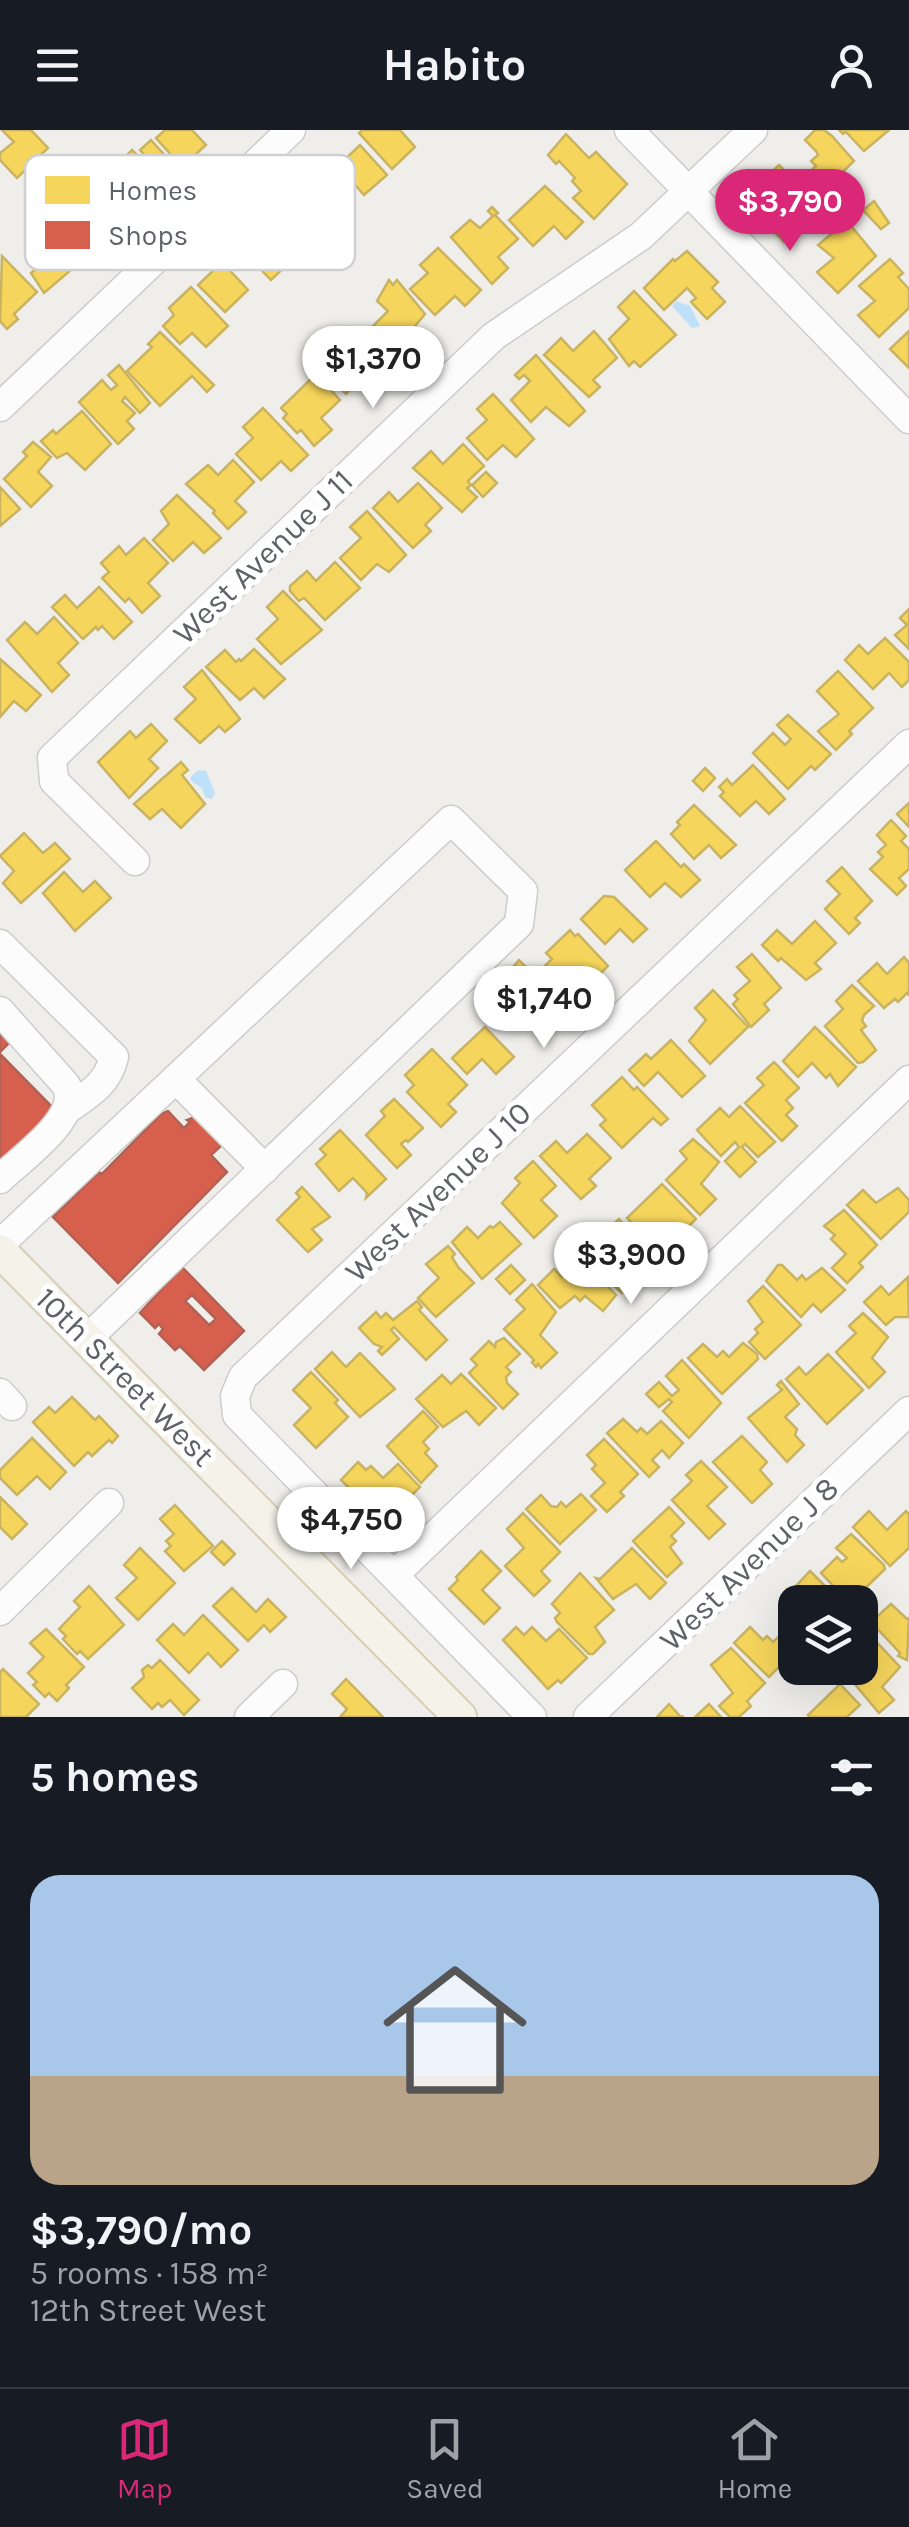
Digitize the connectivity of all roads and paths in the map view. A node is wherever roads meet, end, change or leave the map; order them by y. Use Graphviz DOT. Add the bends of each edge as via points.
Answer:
graph roads {
  1 [pos="291,130"];
  2 [pos="629,130"];
  3 [pos="753,130"];
  4 [pos="265,155"];
  5 [pos="689,191"];
  6 [pos="144,270"];
  7 [pos="0,407"];
  8 [pos="909,419"];
  9 [pos="909,744"];
  10 [pos="135,860"];
  11 [pos="0,944"];
  12 [pos="0,1012"];
  13 [pos="176,1079"];
  14 [pos="909,1080"];
  15 [pos="69,1108"];
  16 [pos="264,1168"];
  17 [pos="0,1179"];
  18 [pos="0,1248"];
  19 [pos="87,1339"];
  20 [pos="235,1396"];
  21 [pos="909,1411"];
  22 [pos="110,1503"];
  23 [pos="394,1575"];
  24 [pos="0,1611"];
  25 [pos="284,1684"];
  26 [pos="249,1717"];
  27 [pos="460,1717"];
  28 [pos="532,1717"];
  29 [pos="588,1717"];
  1 -- 4 [label="street"];
  2 -- 5 [label="street"];
  3 -- 5 [label="street, West Avenue J 11"];
  5 -- 8 [label="street"];
  5 -- 10 [label="street, West Avenue J 11" via="642,236 494,336 52,758 54,781"];
  6 -- 7 [label="street"];
  9 -- 20 [label="street, West Avenue J 10" via="243,1377"];
  11 -- 15 [label="street" via="114,1057 98,1088"];
  12 -- 15 [label="street" via="66,1085"];
  13 -- 16 [label="street"];
  13 -- 16 [label="street" via="451,820 523,891 519,924"];
  13 -- 18 [label="street"];
  14 -- 23 [label="street"];
  15 -- 17 [label="street"];
  16 -- 19 [label="street"];
  18 -- 19 [label="main road, 10th Street West"];
  19 -- 27 [label="main road, 10th Street West"];
  20 -- 23 [label="street, 10th Street West" via="237,1415"];
  21 -- 29 [label="street, West Avenue J 8"];
  22 -- 24 [label="street"];
  23 -- 28 [label="street, 10th Street West"];
  25 -- 26 [label="street"];
}
